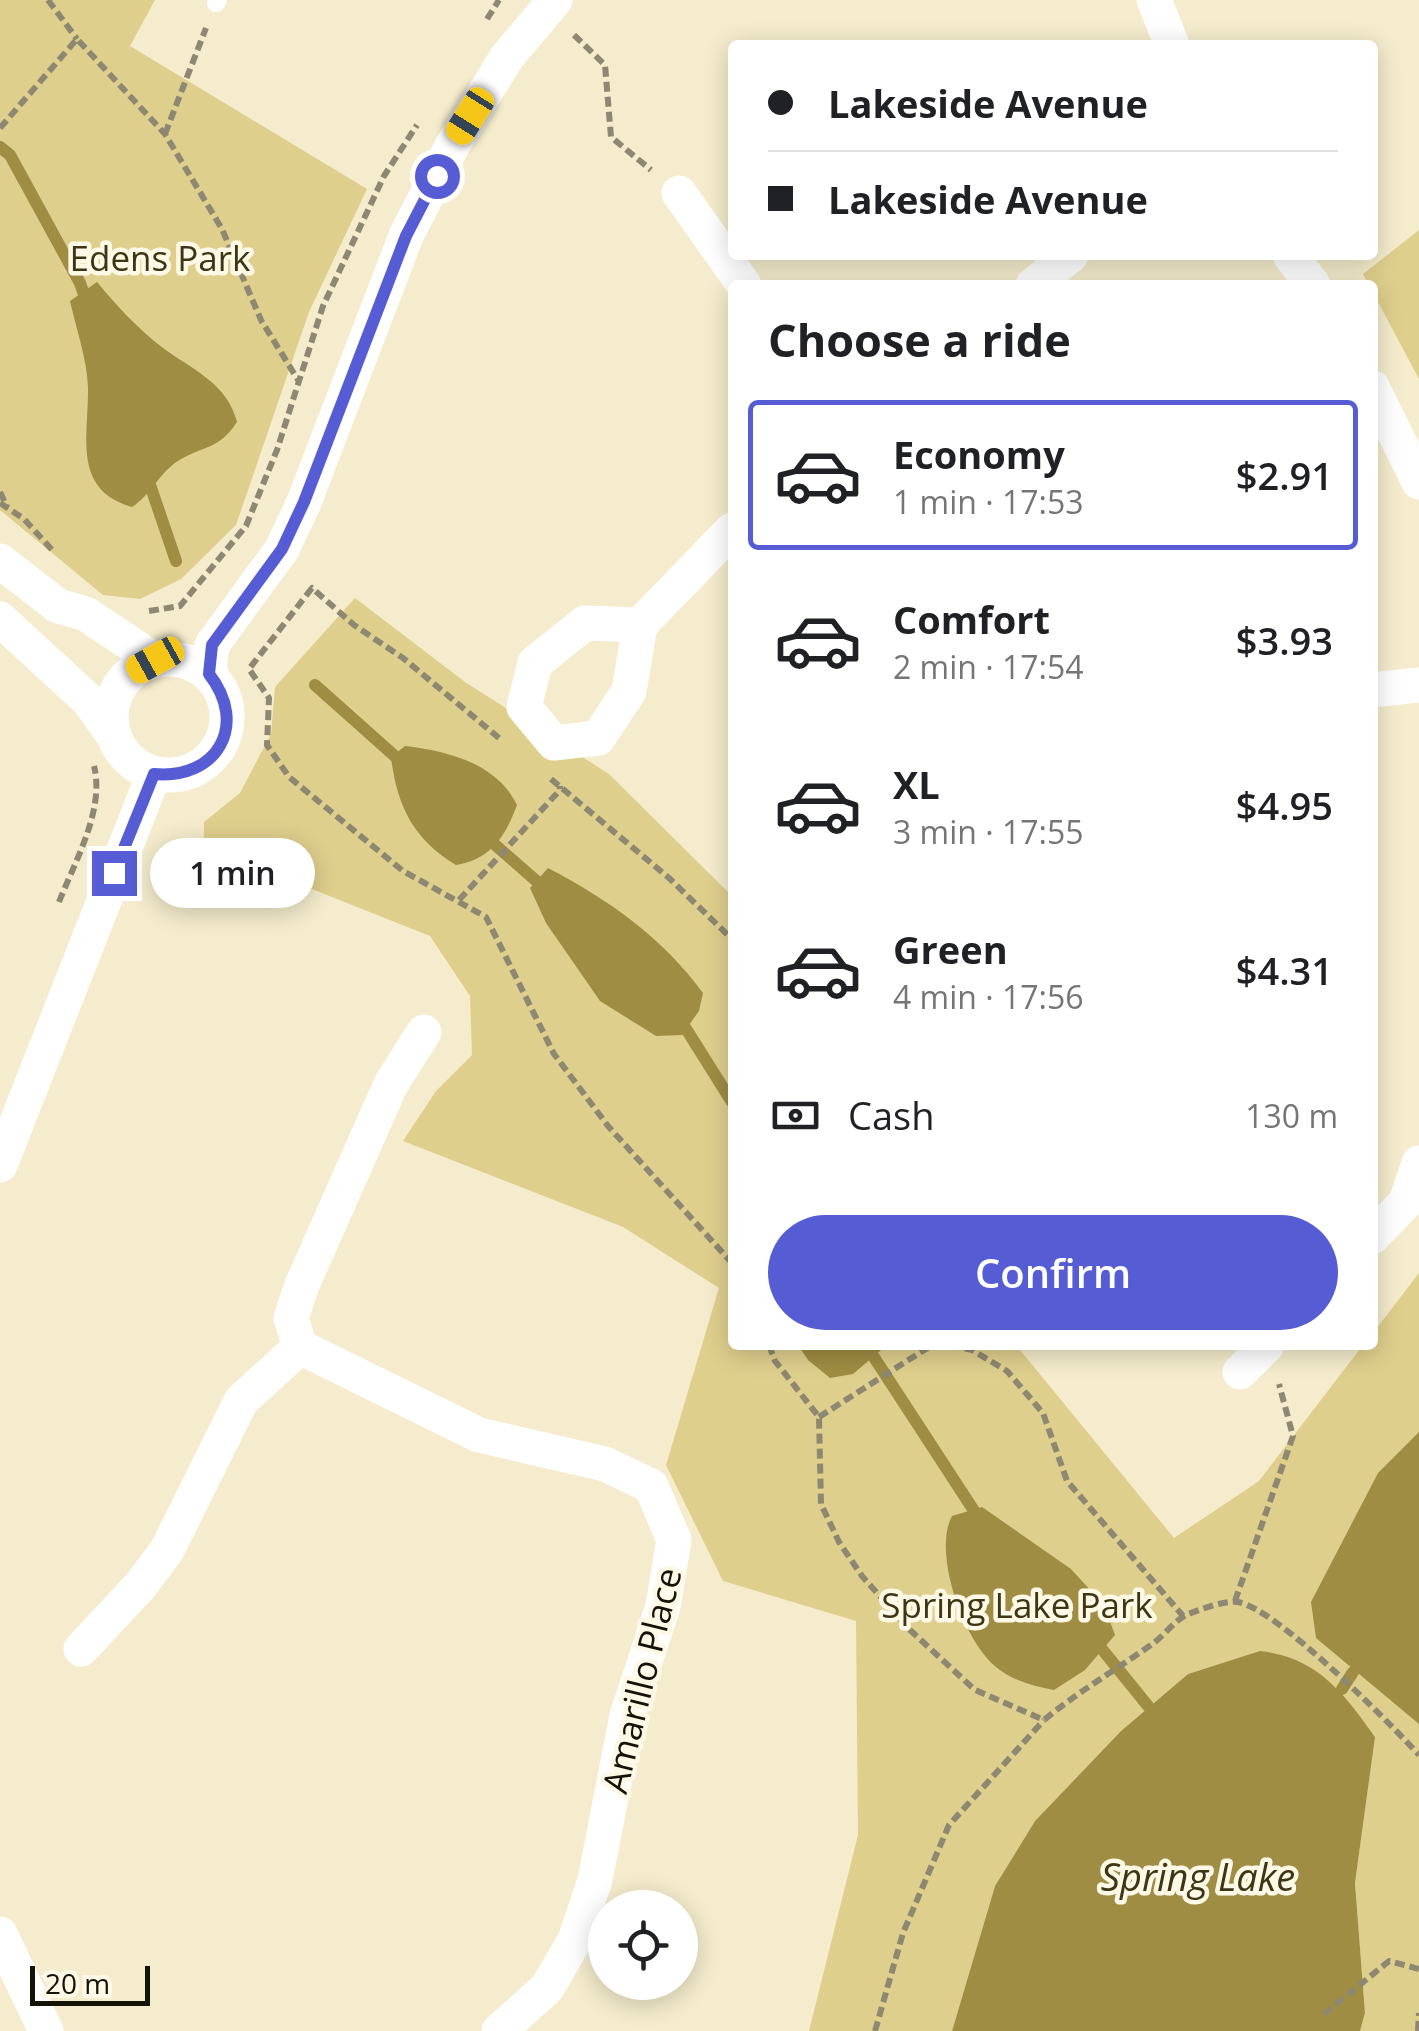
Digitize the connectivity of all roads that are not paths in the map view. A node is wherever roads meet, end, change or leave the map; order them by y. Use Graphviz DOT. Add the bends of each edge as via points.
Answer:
graph roads {
  1 [pos="1154,0"];
  2 [pos="551,4"];
  3 [pos="1170,40"];
  4 [pos="679,193"];
  5 [pos="1065,260"];
  6 [pos="1294,260"];
  7 [pos="740,280"];
  8 [pos="1039,280"];
  9 [pos="1309,280"];
  10 [pos="1378,399"];
  11 [pos="1419,482"];
  12 [pos="728,534"];
  13 [pos="0,561"];
  14 [pos="0,619"];
  15 [pos="640,625"];
  16 [pos="155,660"];
  17 [pos="209,674"];
  18 [pos="1419,685"];
  19 [pos="1378,689"];
  20 [pos="102,744"];
  21 [pos="154,774"];
  22 [pos="424,1032"];
  23 [pos="1419,1163"];
  24 [pos="0,1164"];
  25 [pos="1378,1230"];
  26 [pos="300,1347"];
  27 [pos="1262,1350"];
  28 [pos="1240,1372"];
  29 [pos="82,1649"];
  30 [pos="0,1934"];
  31 [pos="46,2031"];
  32 [pos="499,2031"];
  1 -- 3 [label="street"];
  2 -- 17 [label="street" via="498,72 406,236 304,502 282,549 212,645"];
  4 -- 7 [label="street"];
  5 -- 8 [label="street"];
  6 -- 9 [label="street"];
  10 -- 11 [label="street"];
  12 -- 15 [label="street"];
  13 -- 16 [label="street" via="68,592 86,614"];
  14 -- 20 [label="street" via="89,701"];
  16 -- 17 [label="street" via="180,660"];
  16 -- 20 [label="street" via="121,684"];
  17 -- 21 [label="street" via="227,708 220,746 192,771"];
  18 -- 19 [label="street"];
  20 -- 21 [label="street"];
  21 -- 24 [label="street"];
  22 -- 26 [label="street" via="391,1084 302,1285 291,1318"];
  23 -- 25 [label="street" via="1406,1202"];
  26 -- 29 [label="street" via="241,1401 167,1550"];
  26 -- 32 [label="street, Amarillo Place" via="479,1435 606,1464 651,1486 674,1540 664,1606 627,1716 595,1880 576,1940 547,1988"];
  27 -- 28 [label="street"];
  30 -- 31 [label="street"];
}
